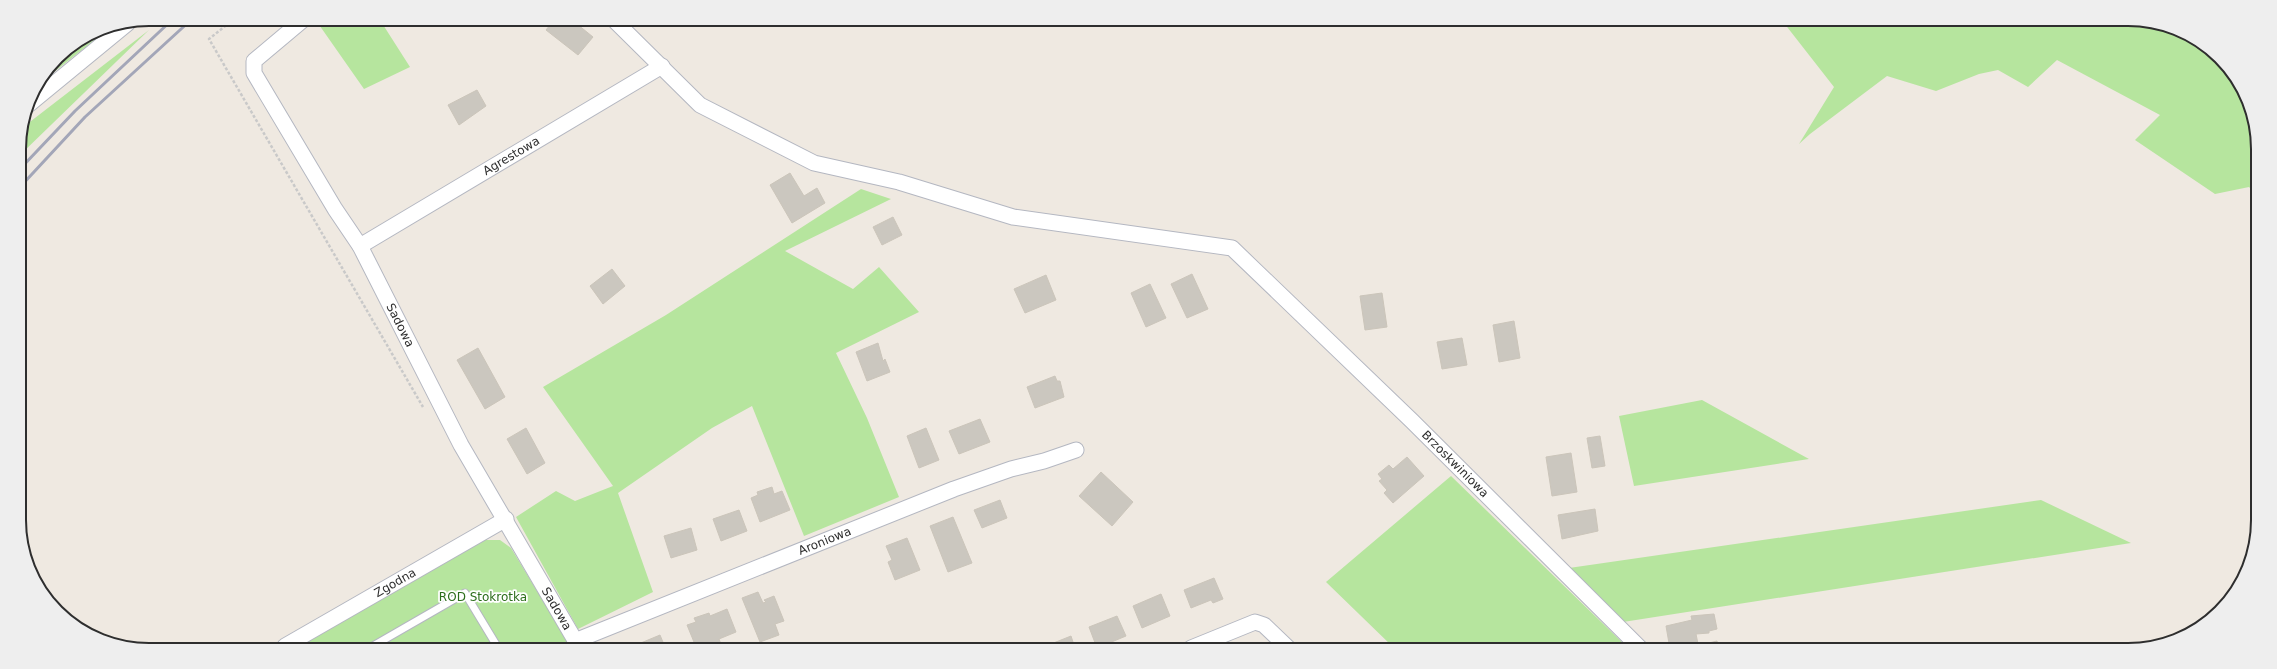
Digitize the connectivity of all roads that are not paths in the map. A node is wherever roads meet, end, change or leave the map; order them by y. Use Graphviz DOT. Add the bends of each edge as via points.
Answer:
graph roads {
  1 [pos="295,26"];
  2 [pos="620,26"];
  3 [pos="120,29"];
  4 [pos="662,66"];
  5 [pos="38,97"];
  6 [pos="360,246"];
  7 [pos="1076,450"];
  8 [pos="506,519"];
  9 [pos="290,643"];
  10 [pos="378,643"];
  11 [pos="495,643"];
  12 [pos="576,643"];
  13 [pos="579,643"];
  14 [pos="1203,643"];
  15 [pos="1283,643"];
  16 [pos="1635,643"];
  1 -- 6 [label="street, Sadowa" via="254,60 254,73"];
  2 -- 4 [label="street, Brzoskwiniowa"];
  3 -- 5 [label="street"];
  4 -- 6 [label="street, Agrestowa"];
  4 -- 16 [label="street, Brzoskwiniowa" via="700,105 814,163 899,182 1013,217 1232,248 1412,421"];
  6 -- 8 [label="street, Sadowa" via="461,446"];
  7 -- 13 [label="street, Aroniowa" via="954,489"];
  8 -- 9 [label="street, Zgodna"];
  8 -- 12 [label="street, Sadowa"];
  10 -- 11 [label="lane" via="465,593"];
  14 -- 15 [label="street" via="1254,622 1264,625"];
}
